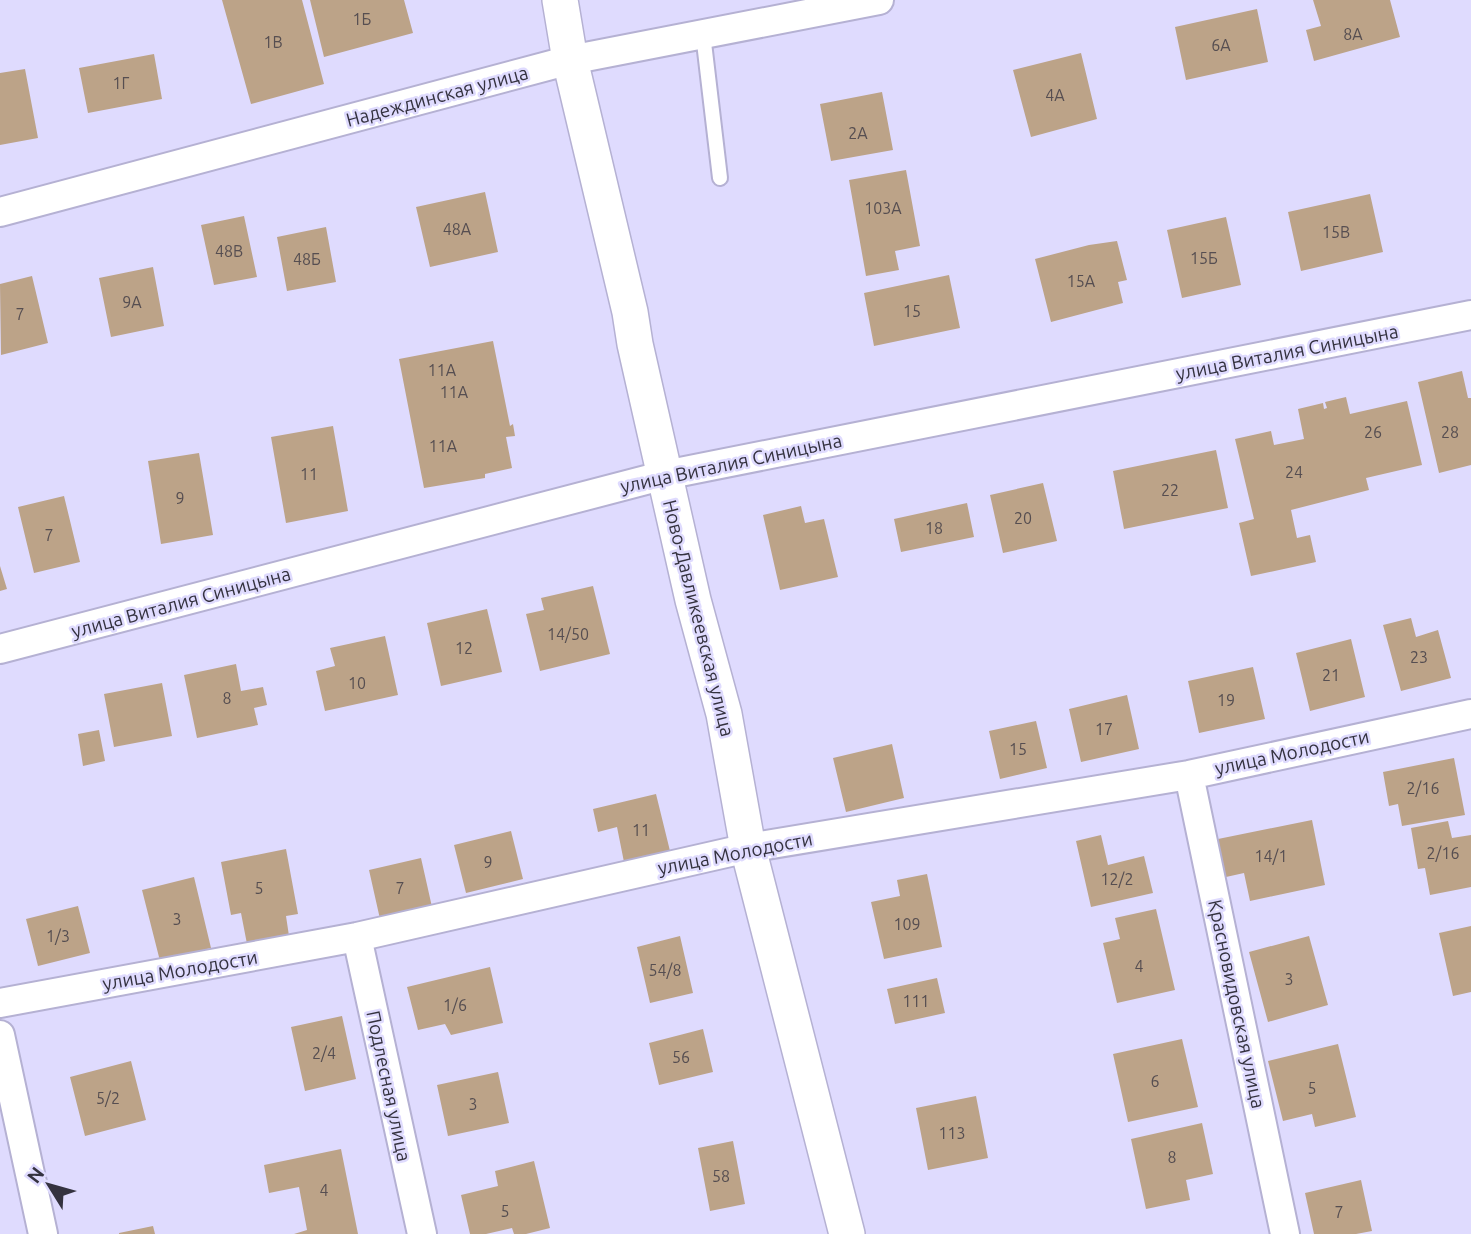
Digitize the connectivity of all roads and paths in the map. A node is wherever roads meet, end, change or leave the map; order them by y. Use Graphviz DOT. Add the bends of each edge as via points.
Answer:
graph roads {
  1 [pos="560,0"];
  2 [pos="879,0"];
  3 [pos="704,34"];
  4 [pos="570,60"];
  5 [pos="720,178"];
  6 [pos="0,212"];
  7 [pos="1471,315"];
  8 [pos="665,475"];
  9 [pos="0,649"];
  10 [pos="1471,714"];
  11 [pos="1189,775"];
  12 [pos="748,848"];
  13 [pos="356,937"];
  14 [pos="0,1003"];
  15 [pos="0,1034"];
  16 [pos="44,1234"];
  17 [pos="422,1234"];
  18 [pos="847,1234"];
  19 [pos="1285,1234"];
  1 -- 4 [label="street, Ново-Давликеевская улица"];
  2 -- 3 [label="street, Надеждинская улица"];
  3 -- 4 [label="street, Надеждинская улица"];
  3 -- 5 [label="lane"];
  4 -- 6 [label="street, Надеждинская улица"];
  4 -- 8 [label="street, Ново-Давликеевская улица"];
  7 -- 8 [label="street, улица Виталия Синицына"];
  8 -- 9 [label="street, улица Виталия Синицына"];
  8 -- 12 [label="street, Ново-Давликеевская улица" via="724,714"];
  10 -- 11 [label="street, улица Молодости"];
  11 -- 12 [label="street, улица Молодости"];
  11 -- 19 [label="street, Красновидовская улица"];
  12 -- 13 [label="street, улица Молодости"];
  12 -- 18 [label="street, Ново-Давликеевская улица"];
  13 -- 14 [label="street, улица Молодости"];
  13 -- 17 [label="street, Подлесная улица"];
  15 -- 16 [label="street"];
}
